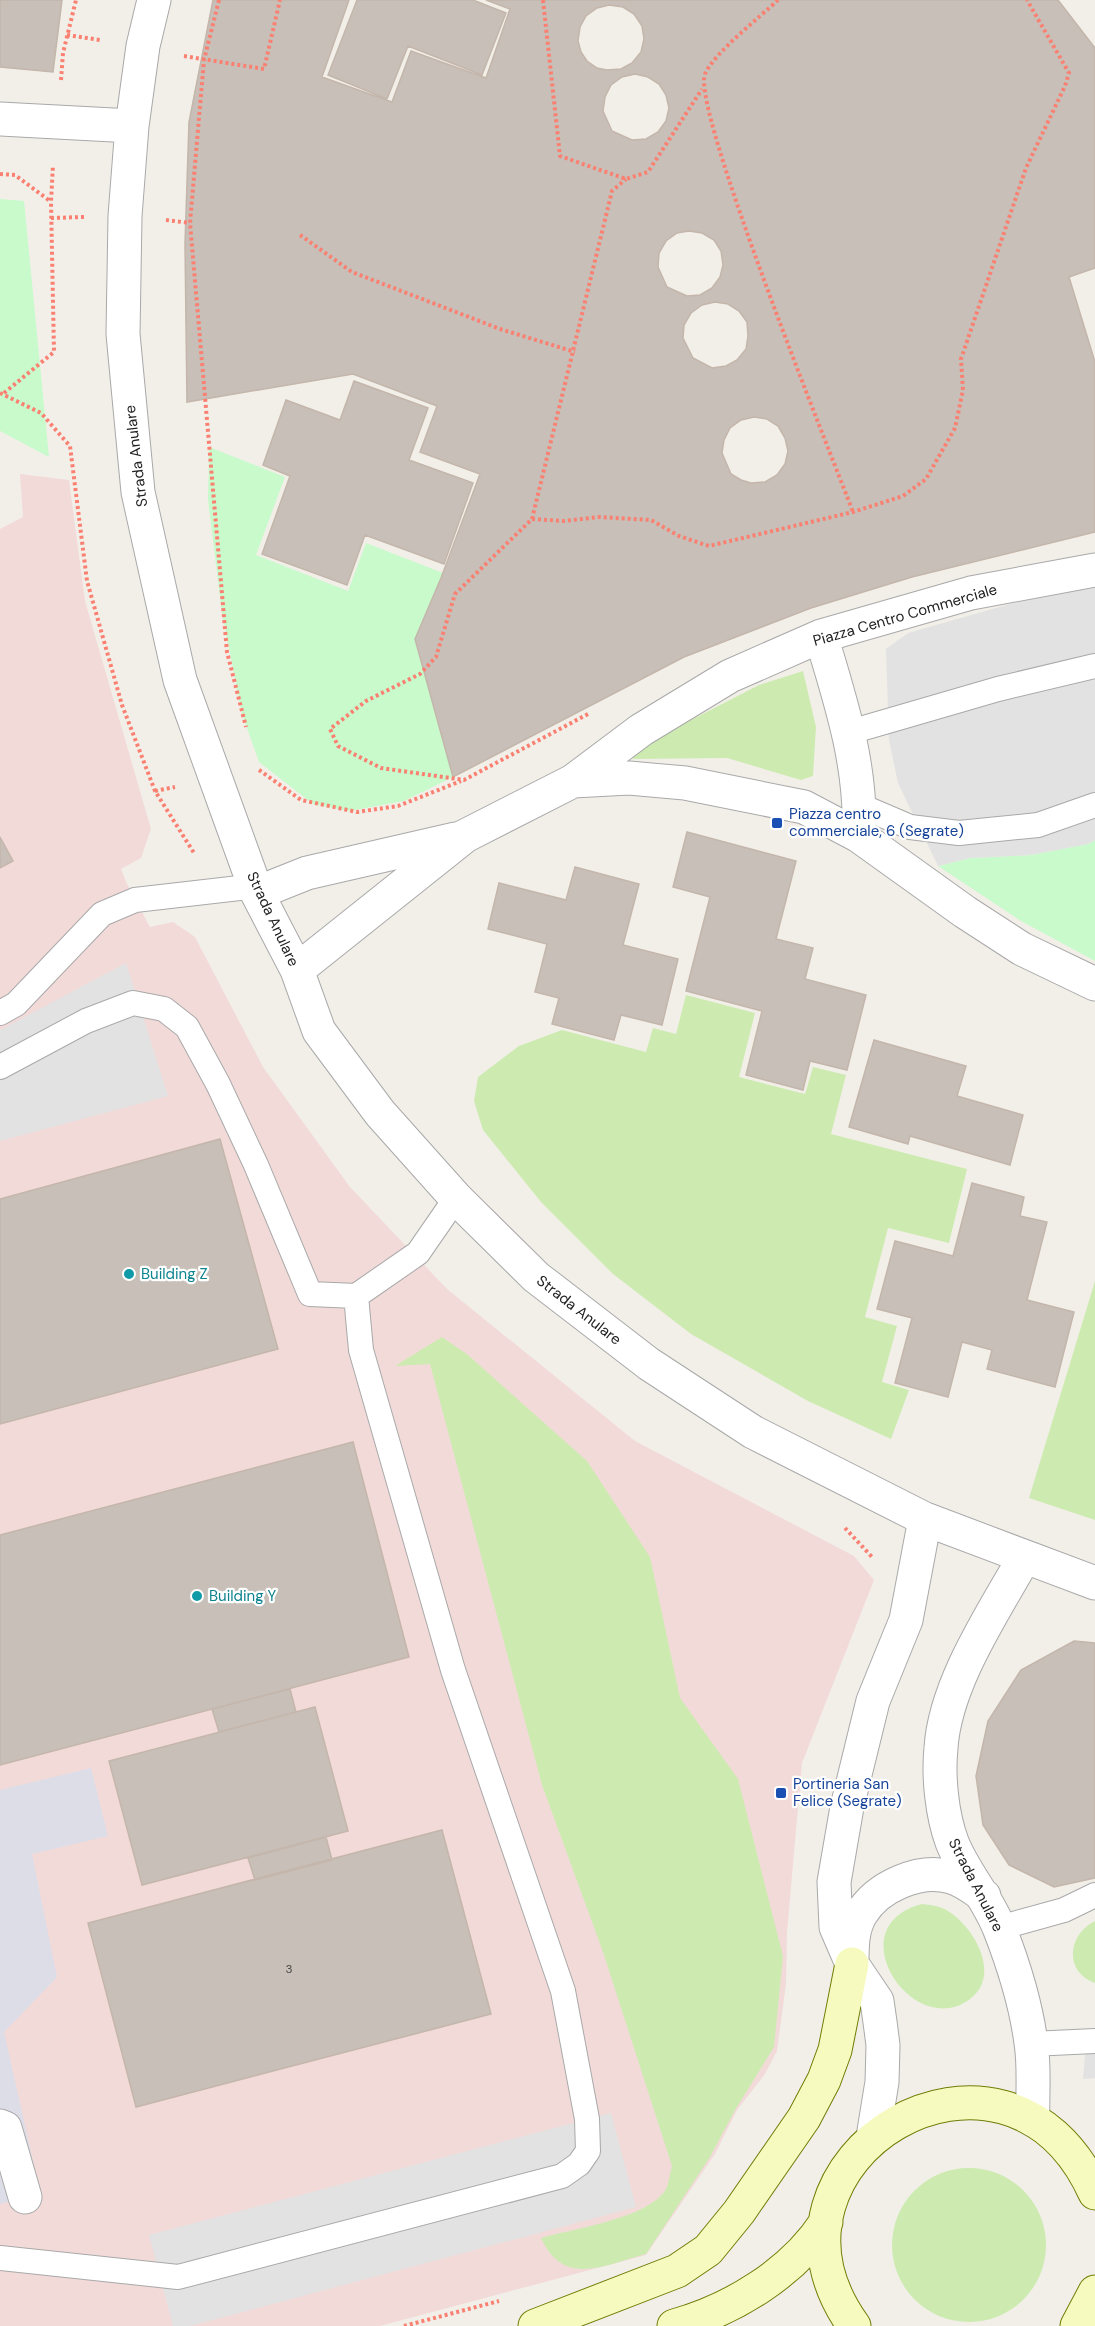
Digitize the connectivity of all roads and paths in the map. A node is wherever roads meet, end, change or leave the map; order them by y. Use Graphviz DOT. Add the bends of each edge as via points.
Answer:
graph roads {
  1 [pos="76,0"];
  2 [pos="154,0"];
  3 [pos="219,0"];
  4 [pos="280,0"];
  5 [pos="543,0"];
  6 [pos="778,0"];
  7 [pos="1027,0"];
  8 [pos="204,60"];
  9 [pos="703,88"];
  10 [pos="0,119"];
  11 [pos="56,124"];
  12 [pos="132,126"];
  13 [pos="0,174"];
  14 [pos="626,179"];
  15 [pos="51,202"];
  16 [pos="300,235"];
  17 [pos="575,352"];
  18 [pos="4,393"];
  19 [pos="853,512"];
  20 [pos="532,519"];
  21 [pos="1095,570"];
  22 [pos="821,636"];
  23 [pos="1095,666"];
  24 [pos="247,732"];
  25 [pos="849,732"];
  26 [pos="518,752"];
  27 [pos="213,777"];
  28 [pos="464,780"];
  29 [pos="573,781"];
  30 [pos="155,791"];
  31 [pos="1095,805"];
  32 [pos="860,821"];
  33 [pos="465,836"];
  34 [pos="257,889"];
  35 [pos="297,970"];
  36 [pos="1095,984"];
  37 [pos="0,1013"];
  38 [pos="0,1067"];
  39 [pos="456,1198"];
  40 [pos="356,1296"];
  41 [pos="925,1519"];
  42 [pos="1024,1558"];
  43 [pos="1095,1583"];
  44 [pos="1095,1895"];
  45 [pos="984,1896"];
  46 [pos="999,1928"];
  47 [pos="852,1964"];
  48 [pos="1095,2041"];
  49 [pos="1031,2044"];
  50 [pos="1033,2120"];
  51 [pos="0,2126"];
  52 [pos="873,2137"];
  53 [pos="1087,2164"];
  54 [pos="1095,2193"];
  55 [pos="25,2197"];
  56 [pos="826,2222"];
  57 [pos="0,2258"];
  58 [pos="1095,2292"];
  59 [pos="535,2326"];
  60 [pos="674,2326"];
  61 [pos="854,2326"];
  62 [pos="1077,2326"];
  1 -- 11 [label="path" via="63,53"];
  2 -- 12 [label="street, Strada Anulare"];
  3 -- 8 [label="path"];
  4 -- 8 [label="path" via="264,69"];
  5 -- 14 [label="path" via="560,156"];
  6 -- 9 [label="path" via="713,61 704,75"];
  7 -- 19 [label="path" via="1069,73 1026,168 961,359 963,390 955,428 926,479 903,496"];
  8 -- 24 [label="path" via="190,223 227,652"];
  9 -- 14 [label="path" via="648,172"];
  9 -- 19 [label="path" via="723,166"];
  10 -- 11 [label="street"];
  11 -- 12 [label="street"];
  11 -- 15 [label="path"];
  12 -- 27 [label="street, Strada Anulare" via="125,216 123,334 138,492 180,680"];
  13 -- 15 [label="path" via="15,175"];
  14 -- 17 [label="path" via="612,191"];
  15 -- 18 [label="path" via="54,352"];
  16 -- 17 [label="path" via="352,272 500,329"];
  17 -- 20 [label="path"];
  19 -- 20 [label="path" via="709,546 679,536 651,520"];
  20 -- 28 [label="path" via="455,594 436,657 420,674 366,701 330,729 338,746 381,768"];
  21 -- 22 [label="street, Piazza Centro Commerciale" via="971,593"];
  22 -- 25 [label="street"];
  22 -- 29 [label="street, Piazza Centro Commerciale" via="730,676 640,730"];
  23 -- 25 [label="lane"];
  25 -- 32 [label="street"];
  26 -- 28 [label="path"];
  27 -- 28 [label="path" via="256,768 301,800 357,812 398,806"];
  27 -- 30 [label="path" via="203,783"];
  27 -- 34 [label="street, Strada Anulare"];
  29 -- 32 [label="street, Piazza Centro Commerciale" via="629,778 685,783"];
  29 -- 33 [label="street, Piazza Centro Commerciale"];
  31 -- 32 [label="lane" via="1038,825 959,833"];
  32 -- 36 [label="street, Piazza Centro Commerciale" via="965,912 1022,949"];
  33 -- 34 [label="street, Piazza Centro Commerciale" via="307,873"];
  33 -- 35 [label="street, Piazza Centro Commerciale"];
  34 -- 35 [label="street, Strada Anulare"];
  34 -- 37 [label="lane" via="135,900 102,914 16,1004"];
  35 -- 39 [label="street, Strada Anulare" via="319,1031 380,1113"];
  38 -- 40 [label="lane" via="86,1021 133,1003 164,1009 187,1027 218,1084 310,1294"];
  39 -- 40 [label="lane" via="418,1253"];
  39 -- 41 [label="street, Strada Anulare" via="536,1276 649,1364 753,1432"];
  40 -- 57 [label="lane" via="361,1350 453,1670 563,1991 587,2119 588,2151 579,2164 562,2176 178,2277"];
  41 -- 42 [label="street, Strada Anulare"];
  41 -- 47 [label="street" via="906,1620 873,1701 847,1807 834,1882 836,1927"];
  42 -- 43 [label="street, Strada Anulare"];
  42 -- 45 [label="street, Strada Anulare" via="962,1675 947,1713 940,1748 945,1814 952,1842"];
  44 -- 46 [label="lane" via="1064,1910"];
  45 -- 46 [label="street, Strada Anulare"];
  45 -- 47 [label="street" via="951,1876 922,1875 902,1881 873,1898 860,1915 852,1936"];
  46 -- 49 [label="street, Strada Anulare" via="1019,1986"];
  47 -- 52 [label="street" via="877,2001 884,2045"];
  47 -- 59 [label="main road" via="835,2050 824,2080 804,2118 708,2250 677,2271"];
  48 -- 49 [label="lane"];
  49 -- 50 [label="street, Strada Anulare"];
  50 -- 52 [label="main road" via="987,2104 963,2102 914,2111"];
  50 -- 53 [label="main road"];
  51 -- 55 [label="street" via="5,2128"];
  52 -- 56 [label="main road" via="845,2169"];
  53 -- 54 [label="main road"];
  56 -- 60 [label="main road" via="813,2243 752,2292 705,2316"];
  56 -- 61 [label="main road" via="829,2274"];
  58 -- 62 [label="main road"];
}
